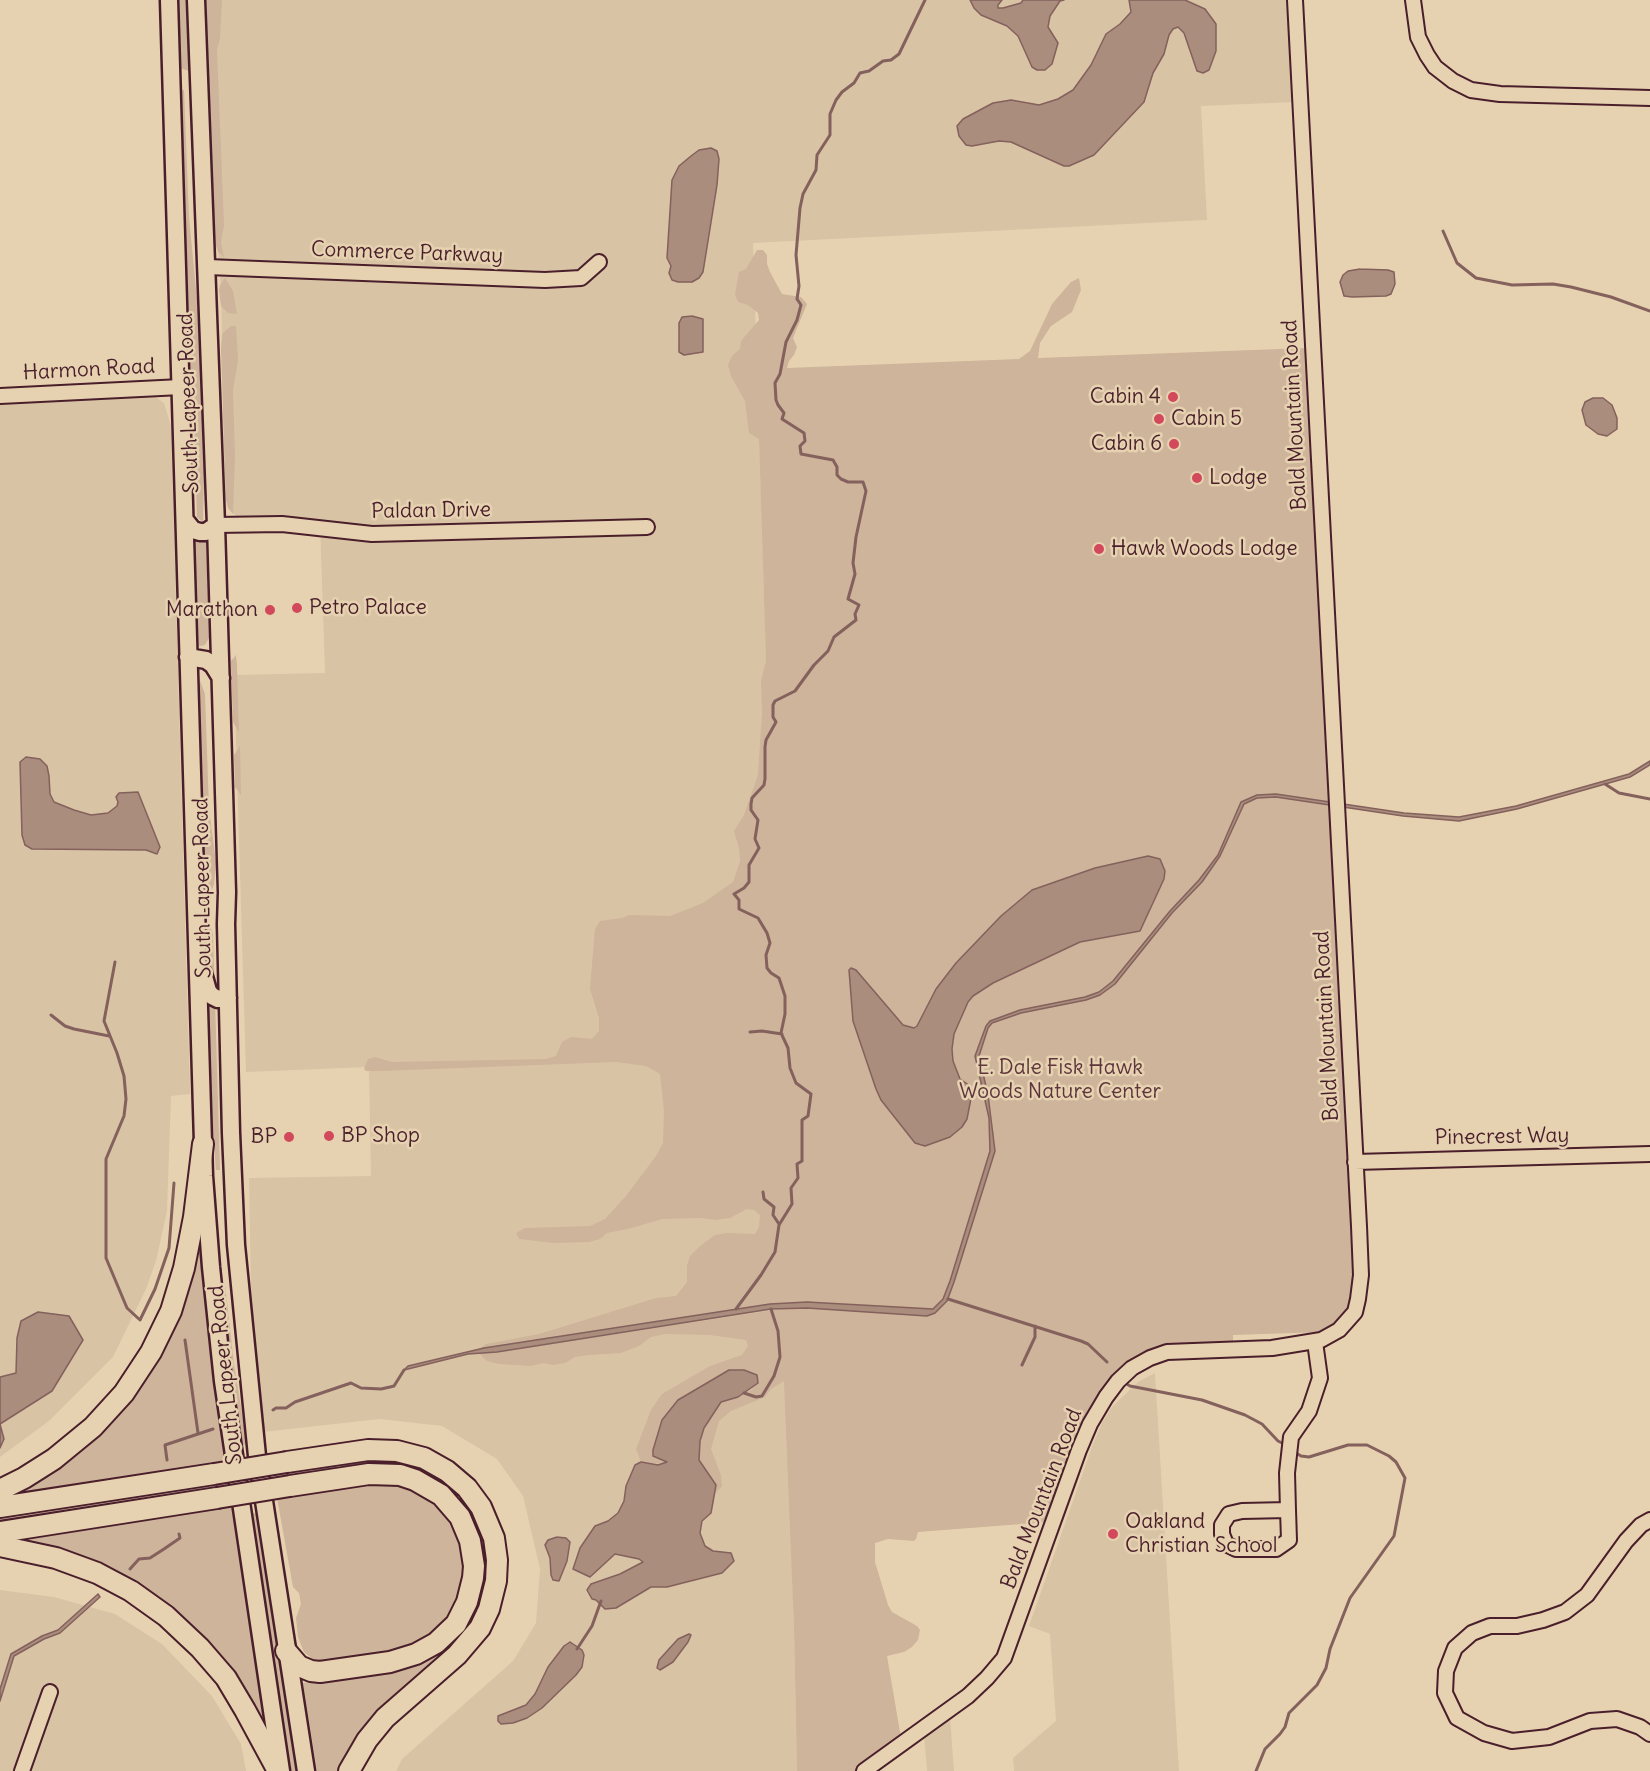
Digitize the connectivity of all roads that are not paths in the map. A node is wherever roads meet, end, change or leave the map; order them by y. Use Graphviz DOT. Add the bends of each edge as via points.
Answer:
graph roads {
  1 [pos="169,0"];
  2 [pos="196,0"];
  3 [pos="1295,0"];
  4 [pos="1413,0"];
  5 [pos="171,80"];
  6 [pos="198,88"];
  7 [pos="1650,98"];
  8 [pos="599,262"];
  9 [pos="207,267"];
  10 [pos="181,387"];
  11 [pos="0,396"];
  12 [pos="185,520"];
  13 [pos="216,525"];
  14 [pos="647,527"];
  15 [pos="188,657"];
  16 [pos="221,679"];
  17 [pos="197,952"];
  18 [pos="228,998"];
  19 [pos="203,1144"];
  20 [pos="1650,1154"];
  21 [pos="1355,1162"];
  22 [pos="211,1267"];
  23 [pos="238,1276"];
  24 [pos="1315,1342"];
  25 [pos="0,1490"];
  26 [pos="0,1507"];
  27 [pos="1288,1510"];
  28 [pos="1650,1520"];
  29 [pos="0,1532"];
  30 [pos="0,1546"];
  31 [pos="286,1651"];
  32 [pos="50,1692"];
  33 [pos="1650,1734"];
  34 [pos="22,1771"];
  35 [pos="279,1771"];
  36 [pos="306,1771"];
  37 [pos="350,1771"];
  38 [pos="864,1771"];
  1 -- 5 [label="main road, South Lapeer Road"];
  2 -- 6 [label="main road, South Lapeer Road"];
  3 -- 21 [label="street, Bald Mountain Road"];
  4 -- 7 [label="street" via="1418,37 1426,55 1453,81 1471,90"];
  5 -- 6 [label="main road" via="187,77"];
  5 -- 10 [label="main road, South Lapeer Road"];
  6 -- 9 [label="main road, South Lapeer Road"];
  8 -- 9 [label="street, Commerce Parkway" via="581,278 545,279"];
  9 -- 13 [label="main road, South Lapeer Road"];
  10 -- 11 [label="street, Harmon Road"];
  10 -- 12 [label="main road, South Lapeer Road"];
  12 -- 13 [label="main road" via="200,532"];
  12 -- 15 [label="main road, South Lapeer Road"];
  13 -- 14 [label="street, Paldan Drive" via="282,524 372,534"];
  13 -- 16 [label="main road, South Lapeer Road"];
  15 -- 16 [label="main road" via="213,664"];
  15 -- 17 [label="main road, South Lapeer Road"];
  16 -- 18 [label="main road, South Lapeer Road"];
  17 -- 18 [label="main road" via="208,991 218,999"];
  17 -- 19 [label="main road, South Lapeer Road"];
  18 -- 23 [label="main road, South Lapeer Road"];
  19 -- 22 [label="main road, South Lapeer Road"];
  19 -- 25 [label="highway" via="184,1268 171,1311 151,1352 124,1393 93,1427 54,1459"];
  20 -- 21 [label="street, Pinecrest Way"];
  21 -- 24 [label="street, Bald Mountain Road" via="1358,1299 1355,1312 1339,1330"];
  22 -- 23 [label="main road" via="219,1275"];
  22 -- 35 [label="main road, South Lapeer Road" via="223,1382"];
  23 -- 31 [label="main road, South Lapeer Road" via="257,1456"];
  24 -- 27 [label="street" via="1320,1378 1309,1411 1291,1437"];
  24 -- 38 [label="street, Bald Mountain Road" via="1272,1348 1167,1352 1132,1368 1118,1381 1090,1424 1079,1450 1004,1658 968,1696"];
  26 -- 37 [label="highway, bridge" via="376,1450 424,1458 447,1471 481,1507 494,1538 496,1581 489,1609 480,1628 457,1655 380,1723"];
  27 -- 27 [label="street" via="1229,1514 1222,1525 1226,1544 1236,1549 1276,1549 1289,1540"];
  28 -- 33 [label="street" via="1626,1541 1587,1595 1565,1612 1517,1626 1490,1626 1472,1633 1455,1648 1446,1671 1444,1692 1457,1718 1484,1733 1512,1741 1549,1737 1590,1721 1617,1719"];
  29 -- 31 [label="highway, bridge" via="369,1474 415,1479 441,1495 460,1517 470,1540 474,1566 467,1602 456,1624 436,1643 390,1662 320,1672 299,1666"];
  30 -- 35 [label="highway" via="37,1552 97,1573 166,1616 226,1678"];
  31 -- 36 [label="main road, South Lapeer Road"];
  32 -- 34 [label="street"];
}
